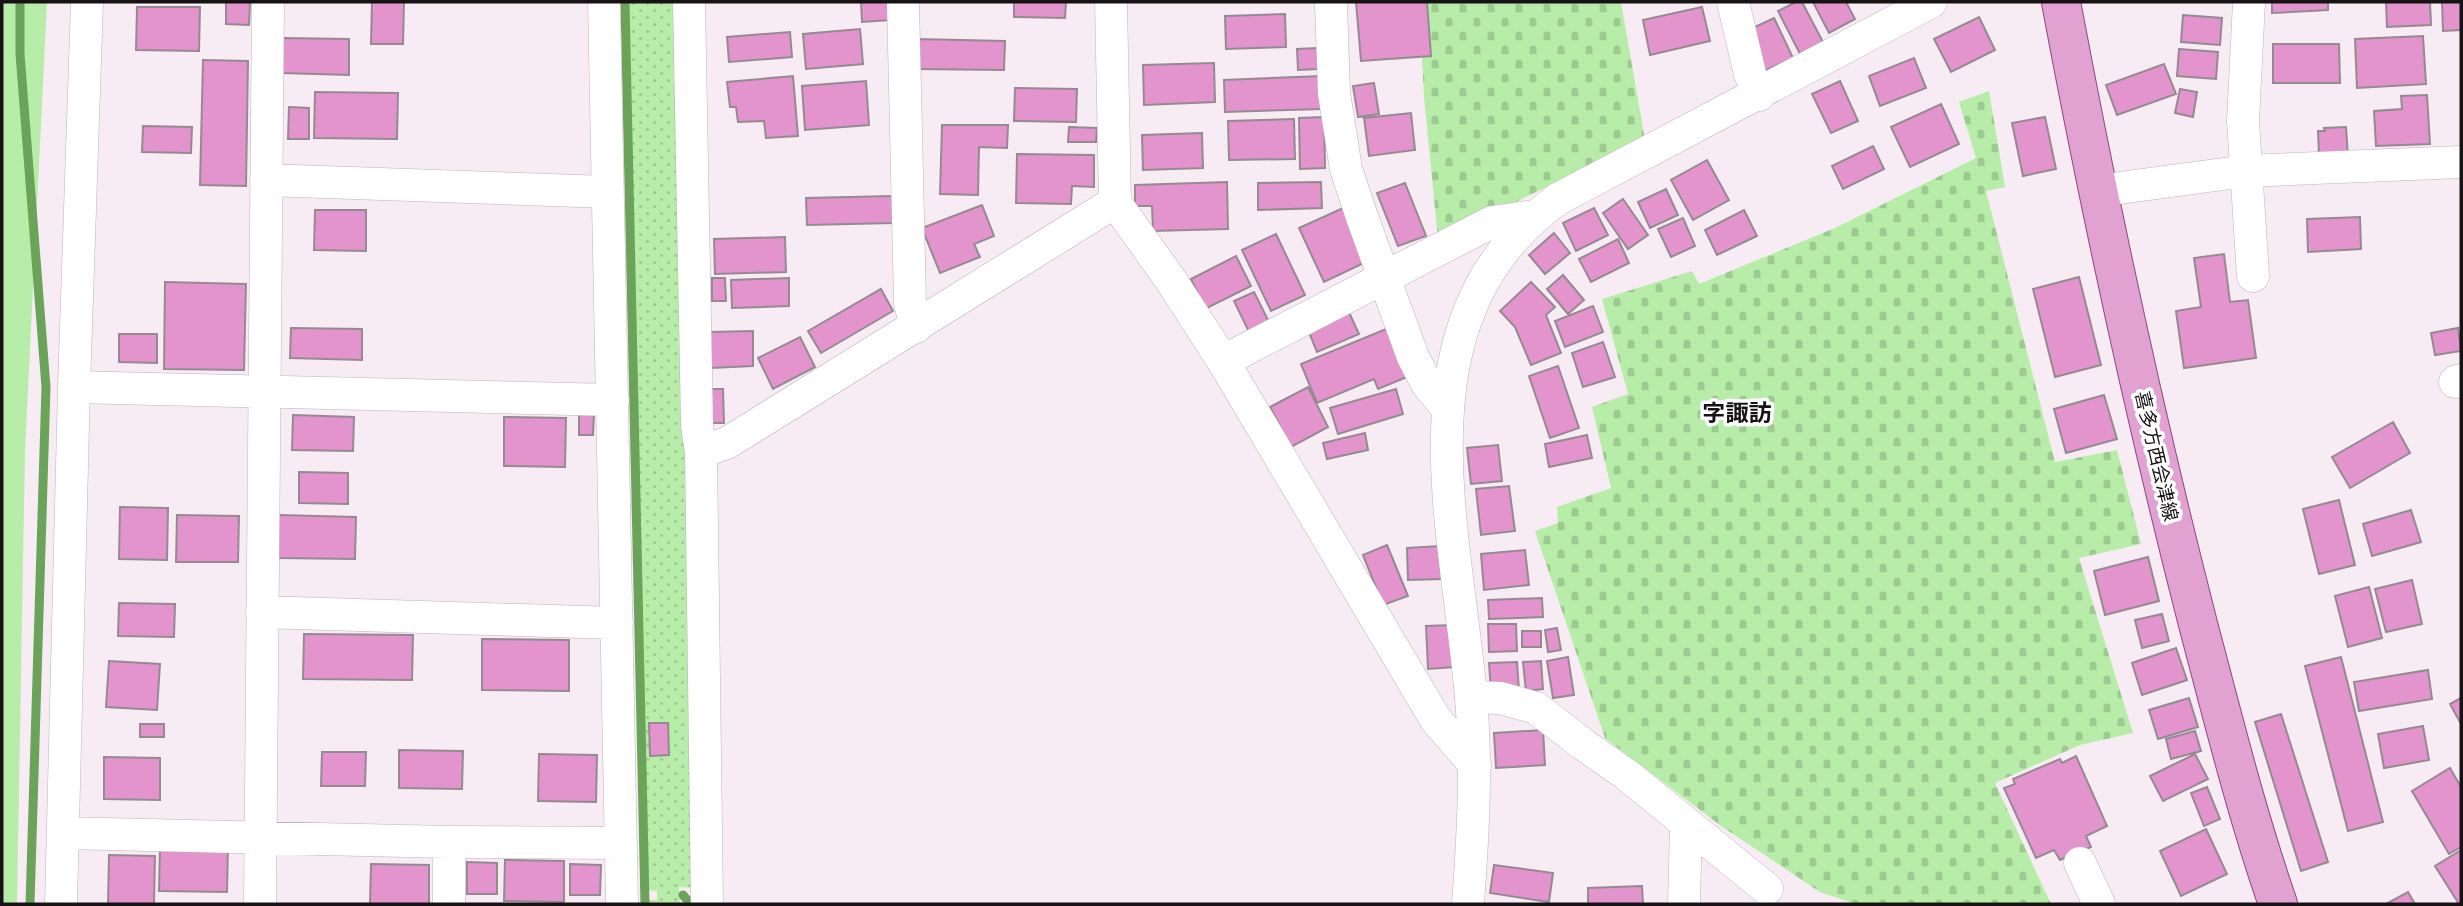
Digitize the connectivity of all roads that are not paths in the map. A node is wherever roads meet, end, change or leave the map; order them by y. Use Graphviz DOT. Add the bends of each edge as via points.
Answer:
graph roads {
  1 [pos="87,2"];
  2 [pos="268,2"];
  3 [pos="604,2"];
  4 [pos="689,2"];
  5 [pos="903,2"];
  6 [pos="1111,2"];
  7 [pos="1331,2"];
  8 [pos="1732,2"];
  9 [pos="1931,2"];
  10 [pos="2061,2"];
  11 [pos="2249,2"];
  12 [pos="1759,95"];
  13 [pos="2461,162"];
  14 [pos="2246,172"];
  15 [pos="266,180"];
  16 [pos="607,191"];
  17 [pos="2097,191"];
  18 [pos="1115,202"];
  19 [pos="1534,216"];
  20 [pos="1383,276"];
  21 [pos="2253,276"];
  22 [pos="916,327"];
  23 [pos="1223,360"];
  24 [pos="74,387"];
  25 [pos="264,391"];
  26 [pos="613,400"];
  27 [pos="1447,408"];
  28 [pos="701,452"];
  29 [pos="262,612"];
  30 [pos="617,623"];
  31 [pos="1471,697"];
  32 [pos="1475,765"];
  33 [pos="1686,823"];
  34 [pos="63,833"];
  35 [pos="261,836"];
  36 [pos="449,842"];
  37 [pos="621,843"];
  38 [pos="2080,863"];
  39 [pos="1767,889"];
  40 [pos="61,904"];
  41 [pos="260,904"];
  42 [pos="449,904"];
  43 [pos="622,904"];
  44 [pos="707,904"];
  45 [pos="1468,904"];
  46 [pos="1684,904"];
  47 [pos="2099,904"];
  48 [pos="2278,904"];
  1 -- 24 [label="street"];
  2 -- 15 [label="street"];
  3 -- 16 [label="street"];
  4 -- 28 [label="street"];
  5 -- 22 [label="street" via="910,303"];
  6 -- 18 [label="street"];
  7 -- 20 [label="street" via="1334,93 1346,169"];
  8 -- 12 [label="street"];
  9 -- 12 [label="street"];
  10 -- 17 [label="main road, 喜多方西会津線"];
  11 -- 14 [label="street"];
  12 -- 19 [label="street" via="1558,199"];
  13 -- 14 [label="street"];
  14 -- 17 [label="street"];
  14 -- 21 [label="street"];
  15 -- 16 [label="street"];
  15 -- 25 [label="street"];
  16 -- 26 [label="street"];
  17 -- 48 [label="main road, 喜多方西会津線" via="2174,532 2257,843"];
  18 -- 22 [label="street"];
  18 -- 23 [label="street"];
  19 -- 20 [label="street" via="1492,222"];
  19 -- 27 [label="street" via="1510,243 1474,301 1457,344"];
  20 -- 23 [label="street"];
  20 -- 27 [label="street" via="1413,356 1427,384"];
  22 -- 28 [label="street" via="727,443"];
  23 -- 32 [label="street" via="1436,720"];
  24 -- 25 [label="street"];
  24 -- 34 [label="street"];
  25 -- 26 [label="street"];
  25 -- 29 [label="street"];
  26 -- 30 [label="street"];
  27 -- 31 [label="street" via="1450,526"];
  28 -- 44 [label="street"];
  29 -- 30 [label="street"];
  29 -- 35 [label="street"];
  30 -- 37 [label="street"];
  31 -- 32 [label="street"];
  31 -- 33 [label="street" via="1500,698 1536,708"];
  32 -- 45 [label="street"];
  33 -- 39 [label="street"];
  33 -- 46 [label="street"];
  34 -- 35 [label="street"];
  34 -- 40 [label="street"];
  35 -- 36 [label="street"];
  35 -- 41 [label="street"];
  36 -- 37 [label="street"];
  36 -- 42 [label="street"];
  37 -- 43 [label="street"];
  38 -- 47 [label="street"];
}
